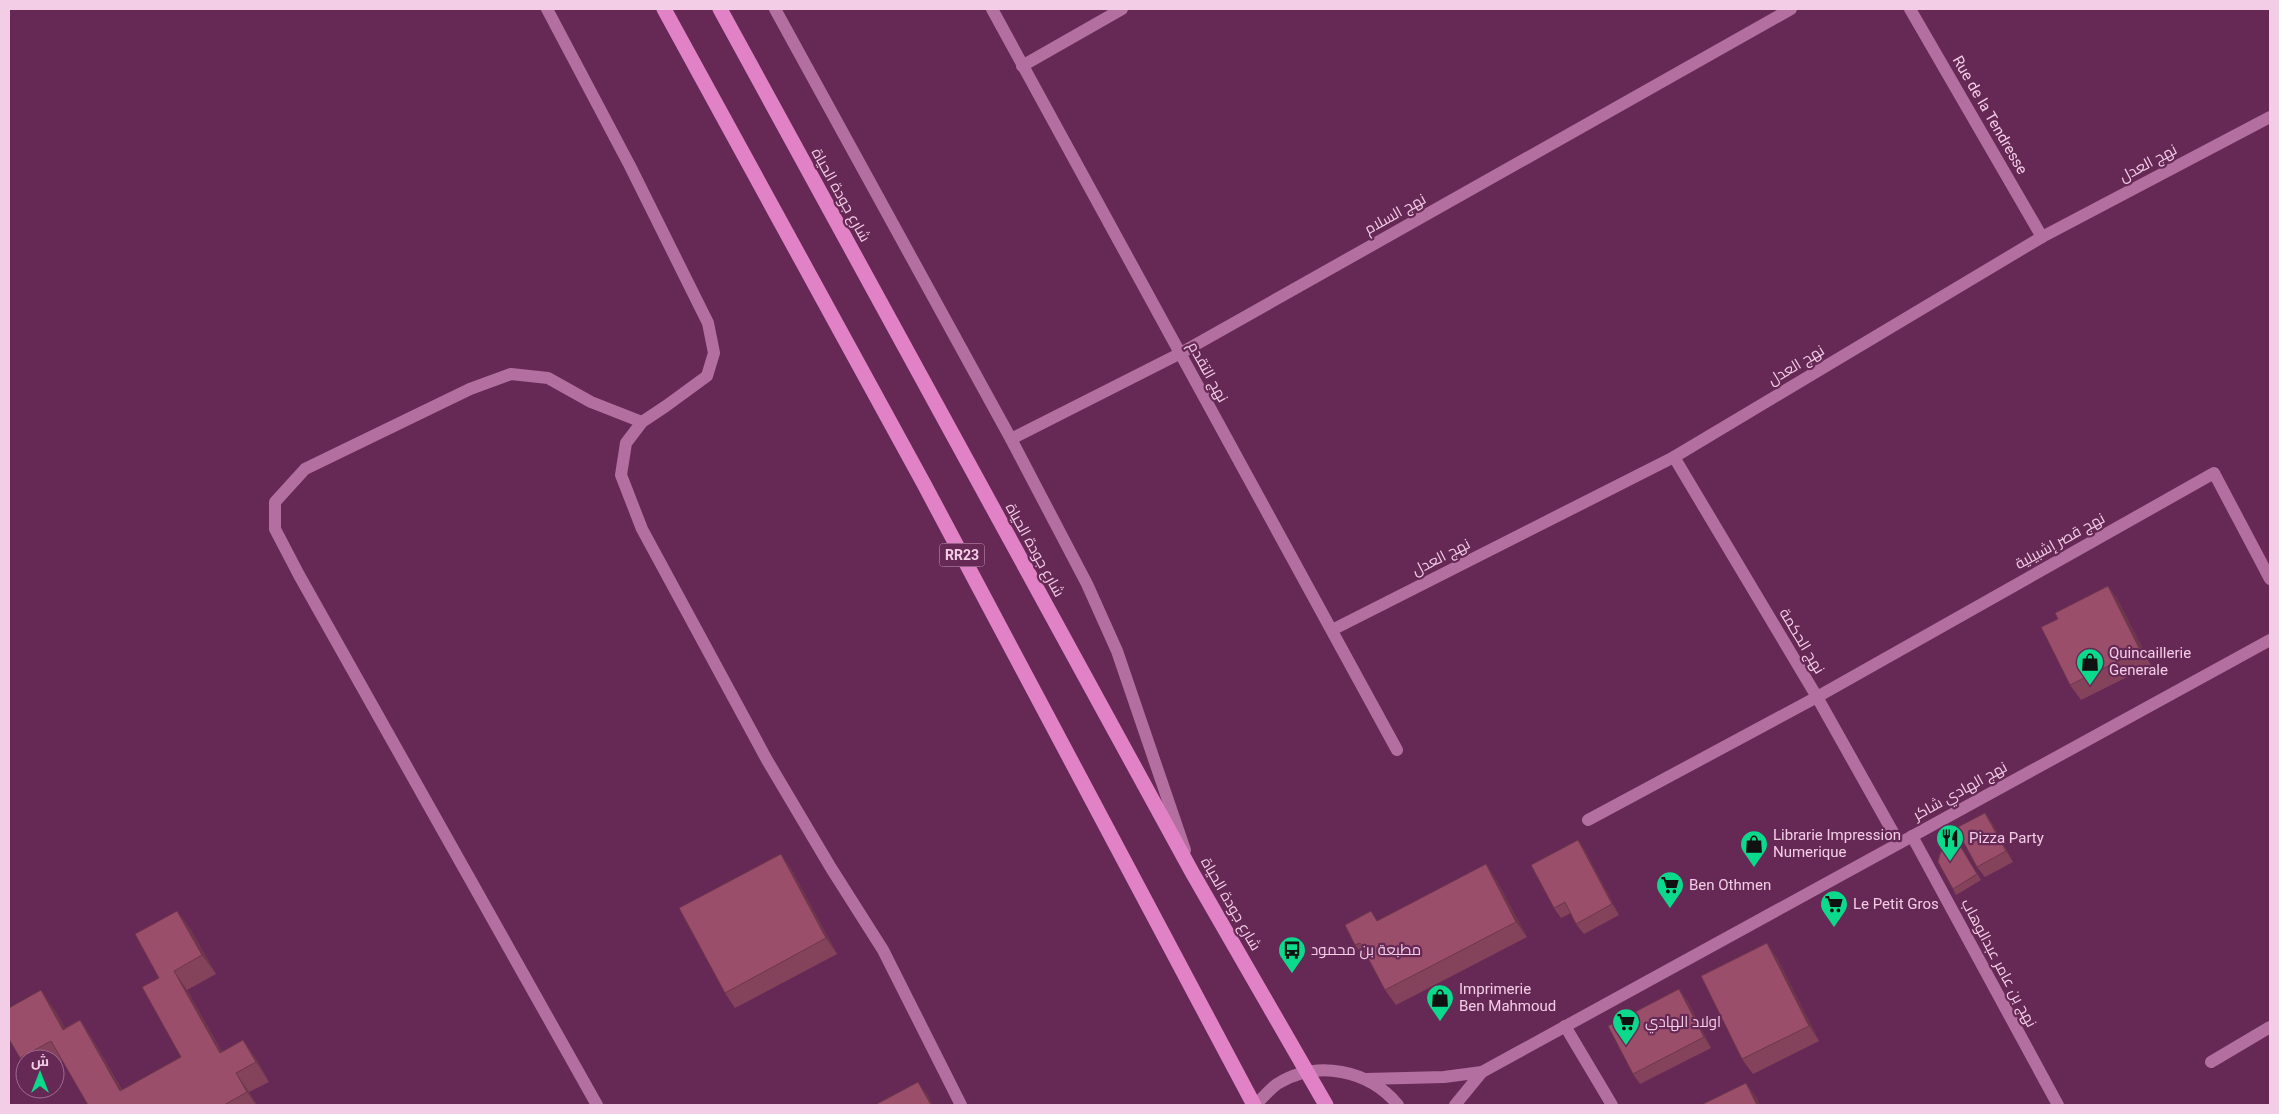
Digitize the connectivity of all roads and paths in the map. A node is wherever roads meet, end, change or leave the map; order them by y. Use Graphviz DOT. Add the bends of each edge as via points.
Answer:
graph roads {
  1 [pos="547,9"];
  2 [pos="664,9"];
  3 [pos="720,9"];
  4 [pos="775,9"];
  5 [pos="992,9"];
  6 [pos="1122,9"];
  7 [pos="1791,9"];
  8 [pos="1910,9"];
  9 [pos="1022,66"];
  10 [pos="2270,116"];
  11 [pos="2042,237"];
  12 [pos="1179,354"];
  13 [pos="642,422"];
  14 [pos="1011,439"];
  15 [pos="1674,457"];
  16 [pos="2270,580"];
  17 [pos="1332,630"];
  18 [pos="2270,640"];
  19 [pos="1817,697"];
  20 [pos="1397,750"];
  21 [pos="1588,820"];
  22 [pos="1912,836"];
  23 [pos="1899,843"];
  24 [pos="1193,874"];
  25 [pos="1565,1026"];
  26 [pos="2270,1027"];
  27 [pos="2211,1062"];
  28 [pos="1306,1072"];
  29 [pos="1482,1072"];
  30 [pos="1366,1079"];
  31 [pos="597,1105"];
  32 [pos="961,1105"];
  33 [pos="1254,1105"];
  34 [pos="1326,1105"];
  35 [pos="1398,1105"];
  36 [pos="1455,1105"];
  37 [pos="1612,1105"];
  38 [pos="2057,1105"];
  1 -- 13 [label="street" via="708,323 714,353 706,376"];
  2 -- 33 [label="highway, RR23" via="924,484"];
  3 -- 24 [label="highway, شارع جودة الحياة"];
  4 -- 14 [label="street"];
  5 -- 9 [label="street, نهج التقدم"];
  6 -- 9 [label="street"];
  7 -- 12 [label="street, نهج السلام"];
  8 -- 11 [label="street, Rue de la Tendresse"];
  9 -- 12 [label="street, نهج التقدم"];
  10 -- 11 [label="street, نهج العدل"];
  11 -- 15 [label="street, نهج العدل"];
  12 -- 14 [label="street, نهج السلام"];
  12 -- 17 [label="street, نهج التقدم"];
  13 -- 31 [label="street" via="591,402 548,378 511,374 470,389 305,469 275,502 275,529 299,575"];
  13 -- 32 [label="street" via="626,443 621,475 642,529 767,760 883,950"];
  14 -- 24 [label="street" via="1087,584 1117,651"];
  15 -- 17 [label="street, نهج العدل"];
  15 -- 19 [label="street, نهج الحكمة"];
  16 -- 19 [label="street, نهج قصر إشبيلية" via="2214,473"];
  17 -- 20 [label="street, نهج التقدم"];
  18 -- 22 [label="street, نهج الهادي شاكر"];
  19 -- 21 [label="street"];
  19 -- 23 [label="street, نهج الحكمة"];
  22 -- 23 [label="street, نهج الهادي شاكر"];
  22 -- 38 [label="street, نهج بن عامر عبدالوهاب"];
  23 -- 25 [label="street, نهج الهادي شاكر"];
  24 -- 28 [label="highway, شارع جودة الحياة"];
  25 -- 29 [label="street, نهج الهادي شاكر"];
  25 -- 37 [label="street"];
  26 -- 27 [label="street"];
  28 -- 30 [label="street" via="1337,1070"];
  28 -- 33 [label="street" via="1277,1084"];
  28 -- 34 [label="highway, شارع جودة الحياة"];
  29 -- 30 [label="street" via="1444,1077"];
  29 -- 36 [label="street"];
  30 -- 35 [label="street" via="1389,1094"];
}
